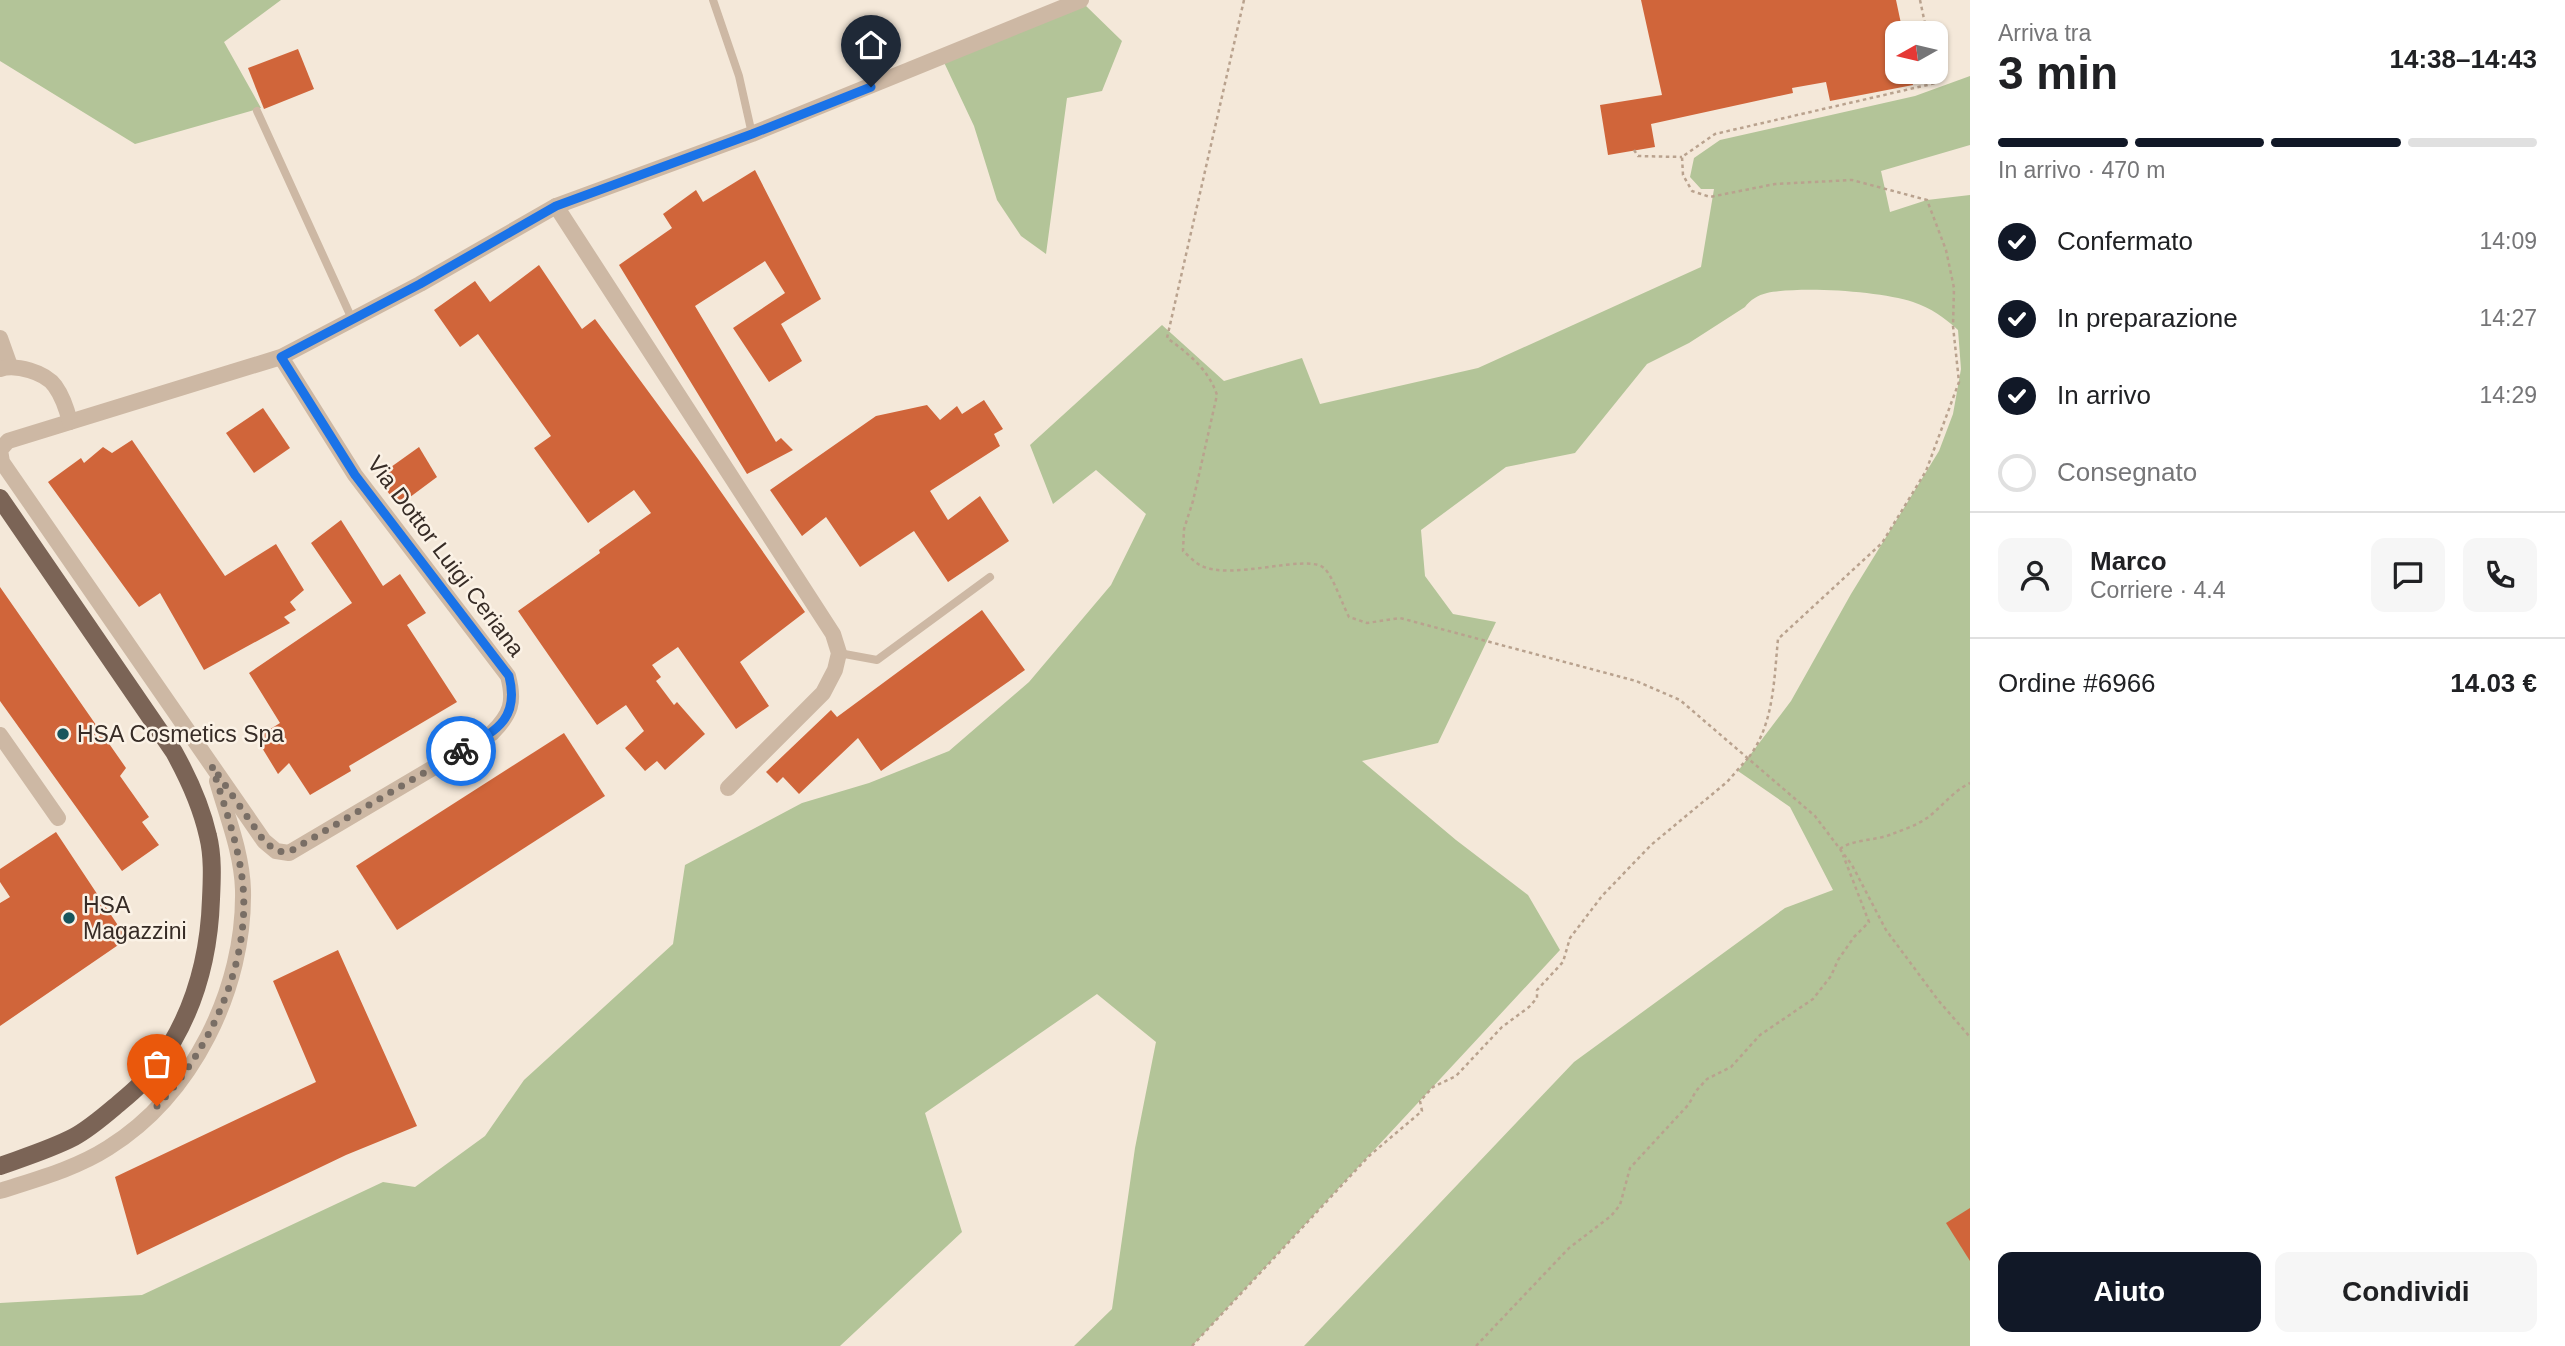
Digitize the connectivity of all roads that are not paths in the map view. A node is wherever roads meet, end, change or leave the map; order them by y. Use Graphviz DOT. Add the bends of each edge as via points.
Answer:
graph roads {
  1 [pos="713,0"];
  2 [pos="1081,0"];
  3 [pos="257,111"];
  4 [pos="752,134"];
  5 [pos="556,206"];
  6 [pos="352,319"];
  7 [pos="0,338"];
  8 [pos="281,357"];
  9 [pos="5,367"];
  10 [pos="70,422"];
  11 [pos="2,462"];
  12 [pos="0,498"];
  13 [pos="990,578"];
  14 [pos="839,653"];
  15 [pos="0,735"];
  16 [pos="212,766"];
  17 [pos="728,788"];
  18 [pos="58,818"];
  19 [pos="0,1166"];
  20 [pos="0,1191"];
  1 -- 4 [label="lane"];
  2 -- 4 [label="street"];
  3 -- 6 [label="lane"];
  4 -- 5 [label="street"];
  5 -- 6 [label="street"];
  5 -- 14 [label="street" via="833,634"];
  6 -- 8 [label="street"];
  7 -- 9 [label="street"];
  8 -- 10 [label="street"];
  8 -- 16 [label="street, Via Dottor Luigi Ceriana" via="355,475 509,676 511,707 492,733 289,852 276,851 264,841"];
  9 -- 10 [label="street" via="27,369 54,384"];
  10 -- 11 [label="street" via="8,442 0,450"];
  11 -- 16 [label="street, Via Dottor Luigi Ceriana"];
  12 -- 19 [label="main road" via="174,752 195,790 209,838 212,874 205,962 174,1039 154,1070 76,1136"];
  13 -- 14 [label="lane" via="877,660"];
  14 -- 17 [label="street" via="823,693"];
  15 -- 18 [label="street"];
  16 -- 20 [label="street, Via Dottor Luigi Ceriana" via="237,849 243,887 241,934 230,984 212,1025 171,1092 143,1121 109,1147 69,1168"];
}
